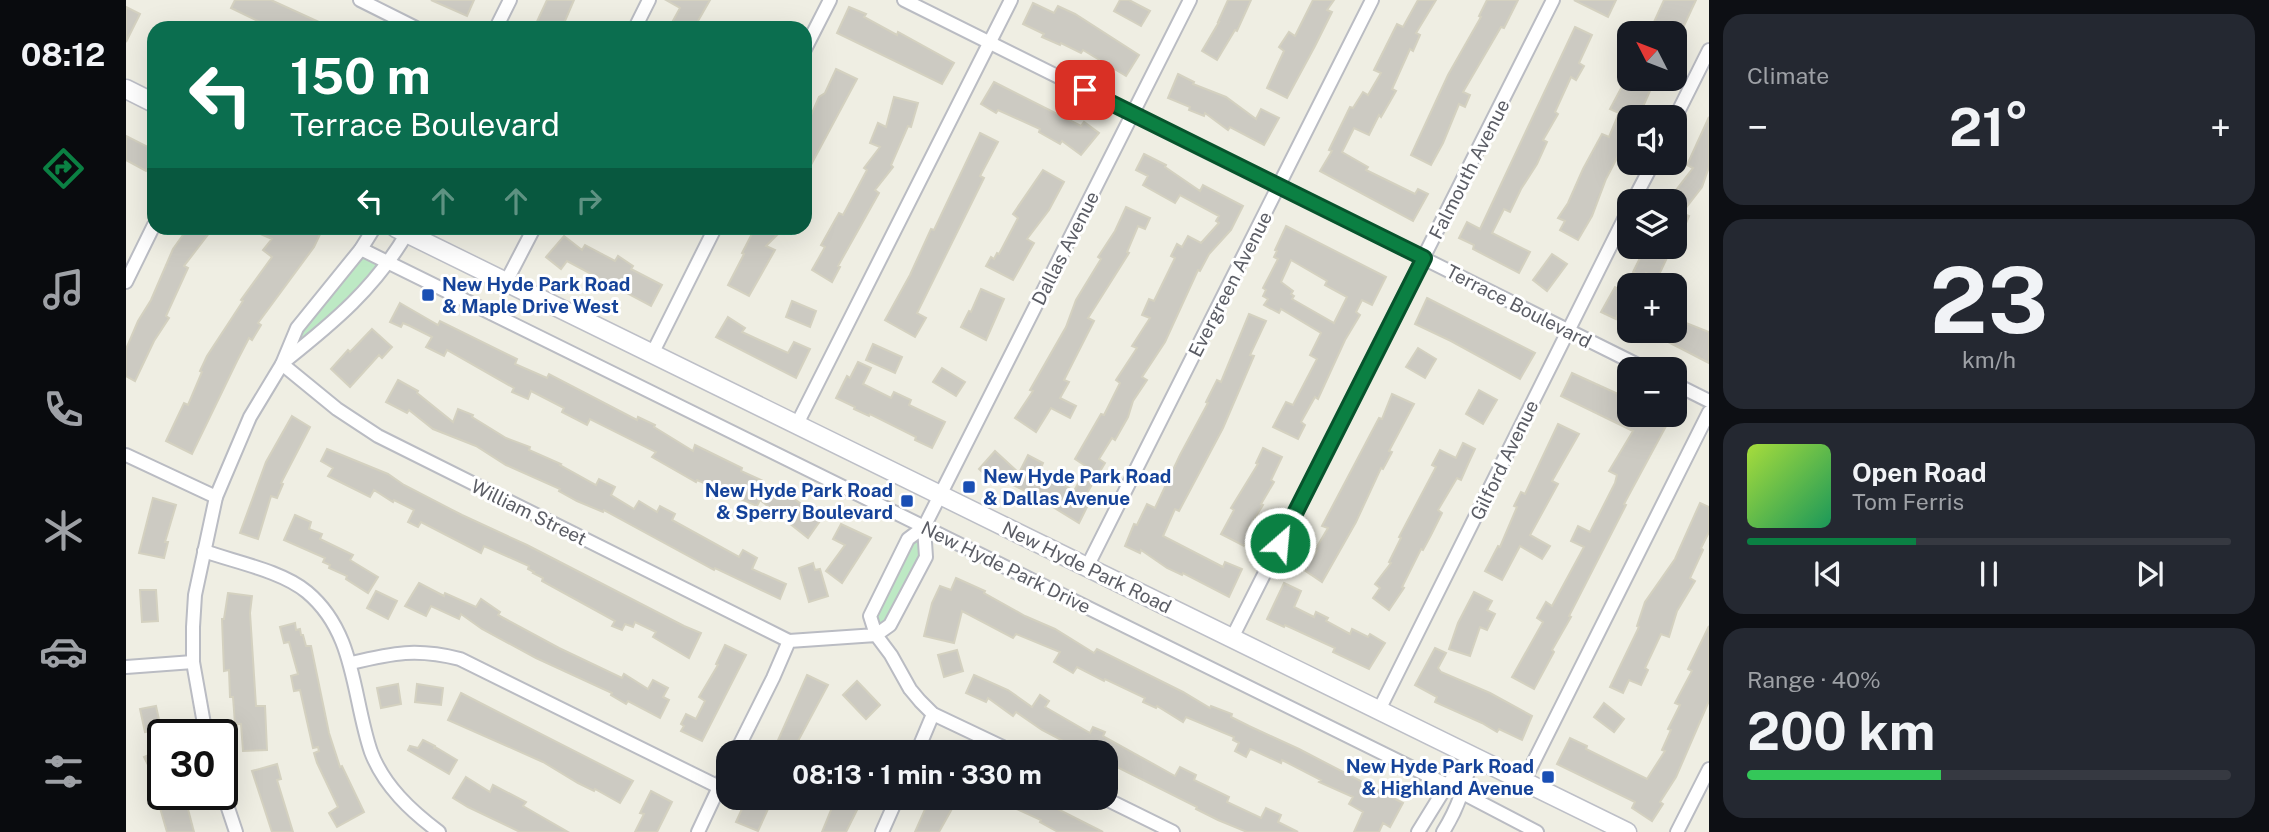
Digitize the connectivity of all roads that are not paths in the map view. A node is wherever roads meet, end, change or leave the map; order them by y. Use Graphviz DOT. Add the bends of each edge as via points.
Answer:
graph roads {
  1 [pos="360,0"];
  2 [pos="510,0"];
  3 [pos="649,0"];
  4 [pos="830,0"];
  5 [pos="904,0"];
  6 [pos="1011,0"];
  7 [pos="1190,0"];
  8 [pos="1372,0"];
  9 [pos="1553,0"];
  10 [pos="402,21"];
  11 [pos="500,21"];
  12 [pos="638,21"];
  13 [pos="812,35"];
  14 [pos="989,43"];
  15 [pos="1709,50"];
  16 [pos="126,89"];
  17 [pos="147,100"];
  18 [pos="1682,105"];
  19 [pos="1132,114"];
  20 [pos="1279,186"];
  21 [pos="1617,233"];
  22 [pos="149,235"];
  23 [pos="370,235"];
  24 [pos="399,235"];
  25 [pos="411,235"];
  26 [pos="530,235"];
  27 [pos="712,235"];
  28 [pos="361,249"];
  29 [pos="1424,258"];
  30 [pos="389,263"];
  31 [pos="127,278"];
  32 [pos="506,282"];
  33 [pos="1569,331"];
  34 [pos="653,352"];
  35 [pos="1622,357"];
  36 [pos="282,363"];
  37 [pos="1687,390"];
  38 [pos="1709,401"];
  39 [pos="1709,412"];
  40 [pos="797,424"];
  41 [pos="126,455"];
  42 [pos="940,495"];
  43 [pos="216,496"];
  44 [pos="924,527"];
  45 [pos="204,551"];
  46 [pos="1087,567"];
  47 [pos="876,635"];
  48 [pos="1232,638"];
  49 [pos="789,641"];
  50 [pos="193,662"];
  51 [pos="351,663"];
  52 [pos="126,667"];
  53 [pos="1379,710"];
  54 [pos="933,714"];
  55 [pos="203,719"];
  56 [pos="742,740"];
  57 [pos="921,740"];
  58 [pos="988,740"];
  59 [pos="1472,755"];
  60 [pos="1709,769"];
  61 [pos="1524,781"];
  62 [pos="1447,785"];
  63 [pos="716,786"];
  64 [pos="716,793"];
  65 [pos="1463,794"];
  66 [pos="1118,805"];
  67 [pos="229,810"];
  68 [pos="892,810"];
  69 [pos="236,832"];
  70 [pos="439,832"];
  71 [pos="698,832"];
  72 [pos="882,832"];
  73 [pos="1173,832"];
  74 [pos="1418,832"];
  75 [pos="1443,832"];
  76 [pos="1537,832"];
  77 [pos="1627,832"];
  78 [pos="1678,832"];
  1 -- 10 [label="street"];
  2 -- 11 [label="street"];
  3 -- 12 [label="street"];
  4 -- 13 [label="street"];
  5 -- 14 [label="street, Terrace Boulevard"];
  6 -- 14 [label="street"];
  7 -- 19 [label="street, Dallas Avenue"];
  8 -- 20 [label="street, Evergreen Avenue"];
  9 -- 29 [label="street, Falmouth Avenue"];
  14 -- 19 [label="street, Terrace Boulevard"];
  14 -- 40 [label="street"];
  15 -- 18 [label="street"];
  16 -- 17 [label="main road"];
  19 -- 20 [label="street, Terrace Boulevard"];
  19 -- 42 [label="street, Dallas Avenue"];
  20 -- 29 [label="street, Terrace Boulevard"];
  20 -- 46 [label="street, Evergreen Avenue"];
  21 -- 33 [label="street, Gilford Avenue"];
  22 -- 31 [label="street"];
  23 -- 28 [label="street"];
  24 -- 30 [label="street"];
  25 -- 32 [label="main road, New Hyde Park Road"];
  26 -- 32 [label="street"];
  27 -- 34 [label="street"];
  28 -- 30 [label="street, New Hyde Park Drive"];
  28 -- 36 [label="street" via="297,328"];
  29 -- 33 [label="street, Terrace Boulevard"];
  29 -- 48 [label="street, Falmouth Avenue"];
  30 -- 36 [label="street" via="340,317"];
  30 -- 44 [label="street, New Hyde Park Drive"];
  32 -- 34 [label="main road, New Hyde Park Road"];
  33 -- 35 [label="street, Terrace Boulevard"];
  33 -- 53 [label="street, Gilford Avenue"];
  34 -- 40 [label="main road, New Hyde Park Road"];
  36 -- 43 [label="street" via="250,417"];
  36 -- 49 [label="street, William Street" via="378,436"];
  37 -- 38 [label="street"];
  39 -- 61 [label="street"];
  40 -- 42 [label="main road, New Hyde Park Road"];
  41 -- 43 [label="street"];
  42 -- 44 [label="street, Dallas Avenue"];
  42 -- 46 [label="main road, New Hyde Park Road"];
  43 -- 45 [label="street"];
  44 -- 47 [label="street" via="926,557 890,625"];
  44 -- 47 [label="street" via="908,539 870,616"];
  44 -- 62 [label="street, New Hyde Park Drive"];
  45 -- 50 [label="street" via="195,595"];
  45 -- 51 [label="street" via="276,575 305,590 335,625"];
  46 -- 48 [label="main road, New Hyde Park Road"];
  47 -- 49 [label="street"];
  47 -- 54 [label="street" via="910,689"];
  48 -- 53 [label="main road, New Hyde Park Road"];
  49 -- 56 [label="street"];
  50 -- 52 [label="street"];
  50 -- 55 [label="street"];
  51 -- 63 [label="street" via="409,652 460,659"];
  51 -- 70 [label="street" via="371,751 381,772 396,794"];
  53 -- 59 [label="main road, New Hyde Park Road"];
  54 -- 57 [label="street"];
  54 -- 58 [label="street"];
  59 -- 61 [label="main road, New Hyde Park Road"];
  59 -- 62 [label="street"];
  59 -- 65 [label="street"];
  60 -- 78 [label="street"];
  61 -- 77 [label="main road, New Hyde Park Road"];
  62 -- 65 [label="street, New Hyde Park Drive"];
  62 -- 74 [label="street"];
  64 -- 71 [label="street"];
  65 -- 75 [label="street"];
  65 -- 76 [label="street, New Hyde Park Drive"];
  66 -- 73 [label="street"];
  67 -- 69 [label="street"];
  68 -- 72 [label="street"];
}
